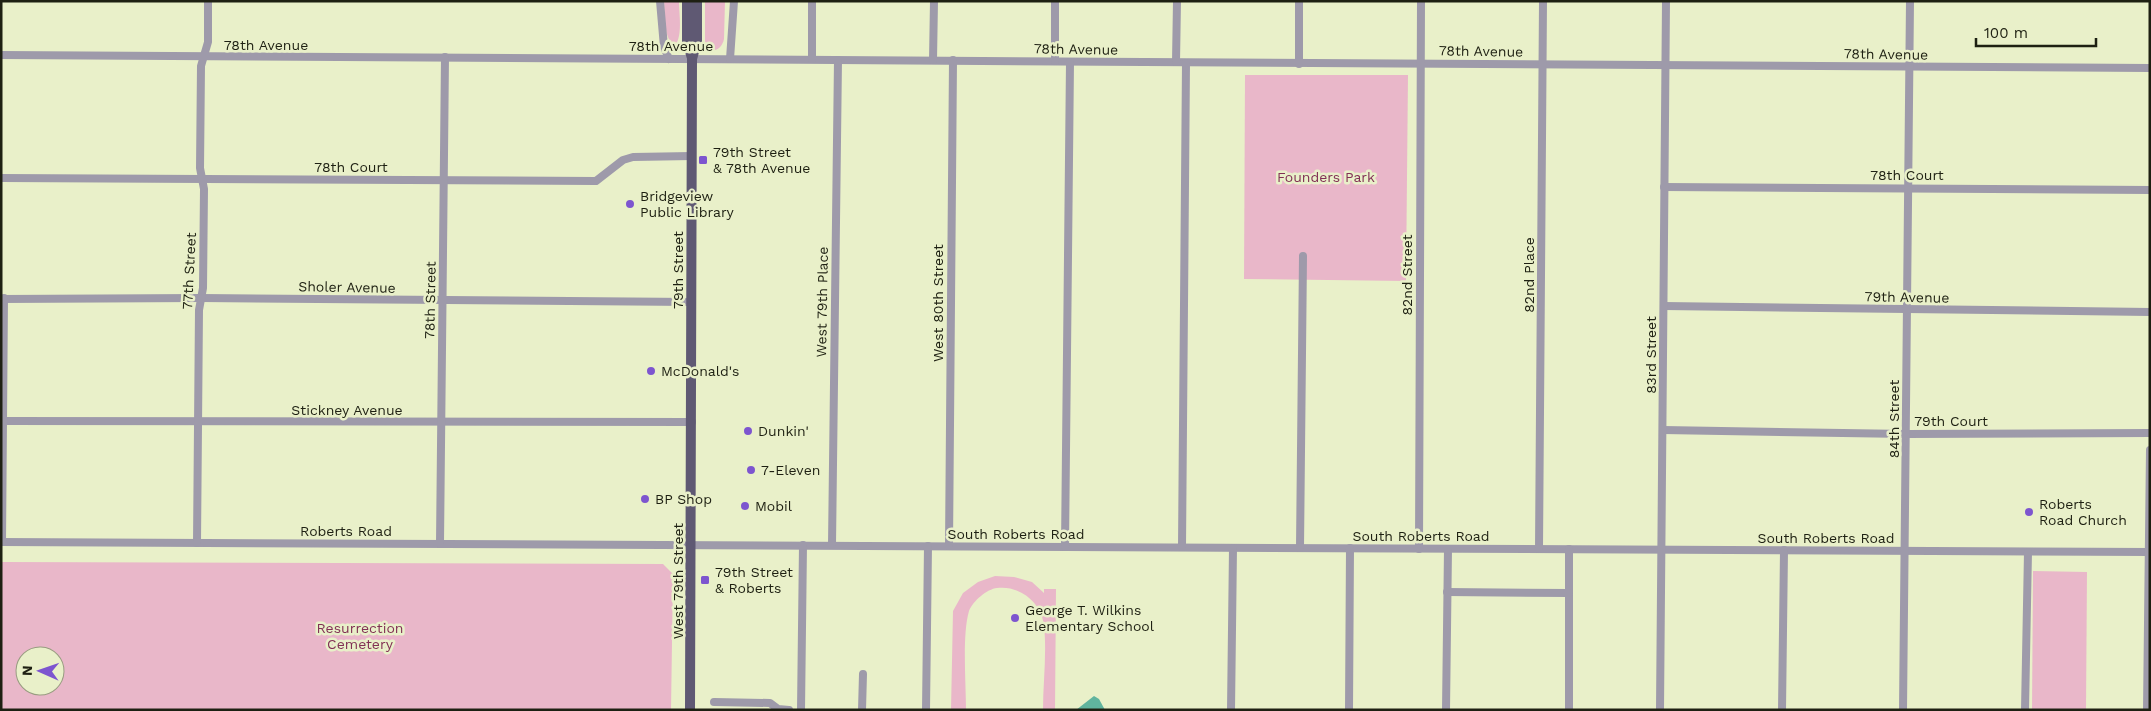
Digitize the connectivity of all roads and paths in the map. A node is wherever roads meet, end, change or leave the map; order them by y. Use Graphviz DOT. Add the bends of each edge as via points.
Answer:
graph roads {
  1 [pos="208,1"];
  2 [pos="660,1"];
  3 [pos="687,1"];
  4 [pos="697,1"];
  5 [pos="734,1"];
  6 [pos="812,1"];
  7 [pos="934,1"];
  8 [pos="1055,1"];
  9 [pos="1177,1"];
  10 [pos="1299,1"];
  11 [pos="1421,1"];
  12 [pos="1544,1"];
  13 [pos="1666,1"];
  14 [pos="1910,1"];
  15 [pos="1,55"];
  16 [pos="204,57"];
  17 [pos="445,57"];
  18 [pos="669,59"];
  19 [pos="692,59"];
  20 [pos="730,59"];
  21 [pos="812,59"];
  22 [pos="838,60"];
  23 [pos="933,60"];
  24 [pos="952,60"];
  25 [pos="1054,62"];
  26 [pos="1070,62"];
  27 [pos="1176,62"];
  28 [pos="1186,63"];
  29 [pos="1421,63"];
  30 [pos="1299,64"];
  31 [pos="1543,64"];
  32 [pos="1666,64"];
  33 [pos="1909,66"];
  34 [pos="2150,68"];
  35 [pos="692,156"];
  36 [pos="1,178"];
  37 [pos="203,179"];
  38 [pos="444,180"];
  39 [pos="1664,187"];
  40 [pos="1908,188"];
  41 [pos="2150,190"];
  42 [pos="1302,256"];
  43 [pos="3,298"];
  44 [pos="201,298"];
  45 [pos="443,300"];
  46 [pos="692,302"];
  47 [pos="1664,306"];
  48 [pos="1907,310"];
  49 [pos="2150,312"];
  50 [pos="2,421"];
  51 [pos="198,421"];
  52 [pos="441,422"];
  53 [pos="692,422"];
  54 [pos="1663,430"];
  55 [pos="2150,433"];
  56 [pos="1907,434"];
  57 [pos="2150,450"];
  58 [pos="2,542"];
  59 [pos="196,543"];
  60 [pos="440,543"];
  61 [pos="692,544"];
  62 [pos="803,545"];
  63 [pos="832,545"];
  64 [pos="928,546"];
  65 [pos="949,546"];
  66 [pos="1065,547"];
  67 [pos="1182,547"];
  68 [pos="1233,548"];
  69 [pos="1300,548"];
  70 [pos="1350,548"];
  71 [pos="1419,548"];
  72 [pos="1448,549"];
  73 [pos="1539,549"];
  74 [pos="1569,549"];
  75 [pos="1662,550"];
  76 [pos="1784,550"];
  77 [pos="1905,551"];
  78 [pos="2028,552"];
  79 [pos="2149,552"];
  80 [pos="1447,592"];
  81 [pos="1570,593"];
  82 [pos="863,674"];
  83 [pos="714,702"];
  84 [pos="690,710"];
  85 [pos="789,710"];
  86 [pos="802,710"];
  87 [pos="862,710"];
  88 [pos="926,710"];
  89 [pos="1231,710"];
  90 [pos="1349,710"];
  91 [pos="1446,710"];
  92 [pos="1569,710"];
  93 [pos="1660,710"];
  94 [pos="1782,710"];
  95 [pos="1903,710"];
  96 [pos="2026,710"];
  97 [pos="2147,710"];
  1 -- 16 [label="street, 77th Street" via="208,42"];
  2 -- 18 [label="street" via="664,47"];
  3 -- 19 [label="main road, 79th Street" via="687,42"];
  4 -- 19 [label="main road, 79th Street" via="697,42"];
  5 -- 20 [label="street"];
  6 -- 21 [label="street"];
  7 -- 23 [label="street"];
  8 -- 25 [label="street"];
  9 -- 27 [label="street"];
  10 -- 30 [label="street"];
  11 -- 29 [label="street, 82nd Street"];
  12 -- 31 [label="street, 82nd Place"];
  13 -- 32 [label="street, 83rd Street"];
  14 -- 33 [label="street, 84th Street"];
  15 -- 16 [label="street, 78th Avenue"];
  16 -- 17 [label="street, 78th Avenue"];
  16 -- 37 [label="street, 77th Street" via="201,66 200,168"];
  17 -- 18 [label="street, 78th Avenue"];
  17 -- 38 [label="street, 78th Street"];
  18 -- 19 [label="street, 78th Avenue"];
  19 -- 20 [label="street, 78th Avenue"];
  19 -- 35 [label="main road, 79th Street"];
  20 -- 21 [label="street, 78th Avenue"];
  21 -- 22 [label="street, 78th Avenue"];
  22 -- 23 [label="street, 78th Avenue"];
  22 -- 63 [label="street, West 79th Place"];
  23 -- 24 [label="street, 78th Avenue"];
  24 -- 25 [label="street, 78th Avenue"];
  24 -- 65 [label="street, West 80th Street"];
  25 -- 26 [label="street, 78th Avenue"];
  26 -- 27 [label="street, 78th Avenue"];
  26 -- 66 [label="street"];
  27 -- 28 [label="street, 78th Avenue"];
  28 -- 30 [label="street, 78th Avenue"];
  28 -- 67 [label="street"];
  29 -- 30 [label="street, 78th Avenue"];
  29 -- 31 [label="street, 78th Avenue"];
  29 -- 71 [label="street, 82nd Street"];
  31 -- 32 [label="street, 78th Avenue"];
  31 -- 73 [label="street, 82nd Place"];
  32 -- 33 [label="street, 78th Avenue"];
  32 -- 39 [label="street, 83rd Street"];
  33 -- 34 [label="street, 78th Avenue"];
  33 -- 40 [label="street, 84th Street"];
  35 -- 38 [label="street, 78th Court" via="634,157 624,160 596,181"];
  35 -- 46 [label="main road, 79th Street"];
  36 -- 37 [label="street, 78th Court"];
  37 -- 38 [label="street, 78th Court"];
  37 -- 44 [label="street, 77th Street"];
  38 -- 45 [label="street, 78th Street"];
  39 -- 40 [label="street, 78th Court"];
  39 -- 47 [label="street, 83rd Street"];
  40 -- 41 [label="street, 78th Court"];
  40 -- 48 [label="street, 84th Street"];
  42 -- 69 [label="street"];
  43 -- 44 [label="street, Sholer Avenue"];
  43 -- 50 [label="street"];
  44 -- 45 [label="street, Sholer Avenue"];
  44 -- 51 [label="street, 77th Street"];
  45 -- 46 [label="street, Sholer Avenue"];
  45 -- 52 [label="street, 78th Street"];
  46 -- 53 [label="main road, 79th Street"];
  47 -- 48 [label="street, 79th Avenue"];
  47 -- 54 [label="street, 83rd Street"];
  48 -- 49 [label="street, 79th Avenue"];
  48 -- 56 [label="street, 84th Street"];
  50 -- 51 [label="street, Stickney Avenue"];
  50 -- 58 [label="street"];
  51 -- 52 [label="street, Stickney Avenue"];
  51 -- 59 [label="street, 77th Street"];
  52 -- 53 [label="street, Stickney Avenue"];
  52 -- 60 [label="street, 78th Street"];
  53 -- 61 [label="main road, West 79th Street"];
  54 -- 56 [label="street, 79th Court"];
  54 -- 75 [label="street, 83rd Street"];
  55 -- 56 [label="street, 79th Court"];
  56 -- 77 [label="street, 84th Street"];
  57 -- 79 [label="street"];
  58 -- 59 [label="street, Roberts Road"];
  59 -- 60 [label="street, Roberts Road"];
  60 -- 61 [label="street, Roberts Road"];
  61 -- 62 [label="street, South Roberts Road"];
  61 -- 84 [label="main road, West 79th Street"];
  62 -- 63 [label="street, South Roberts Road"];
  62 -- 86 [label="street"];
  63 -- 64 [label="street, South Roberts Road"];
  64 -- 65 [label="street, South Roberts Road"];
  64 -- 88 [label="street"];
  65 -- 66 [label="street, South Roberts Road"];
  66 -- 67 [label="street, South Roberts Road"];
  67 -- 68 [label="street, South Roberts Road"];
  68 -- 69 [label="street, South Roberts Road"];
  68 -- 89 [label="street"];
  69 -- 70 [label="street, South Roberts Road"];
  70 -- 71 [label="street, South Roberts Road"];
  70 -- 90 [label="street"];
  71 -- 72 [label="street, South Roberts Road"];
  72 -- 73 [label="street, South Roberts Road"];
  72 -- 80 [label="street"];
  73 -- 74 [label="street, South Roberts Road"];
  74 -- 75 [label="street, South Roberts Road"];
  74 -- 81 [label="street"];
  75 -- 76 [label="street, South Roberts Road"];
  75 -- 93 [label="street, 83rd Street"];
  76 -- 77 [label="street, South Roberts Road"];
  76 -- 94 [label="street"];
  77 -- 78 [label="street, South Roberts Road"];
  77 -- 95 [label="street, 84th Street"];
  78 -- 79 [label="street, South Roberts Road"];
  78 -- 96 [label="street"];
  79 -- 97 [label="street"];
  80 -- 81 [label="street"];
  80 -- 91 [label="street"];
  81 -- 92 [label="street"];
  82 -- 87 [label="street"];
  83 -- 85 [label="street" via="770,703 778,709"];
}
